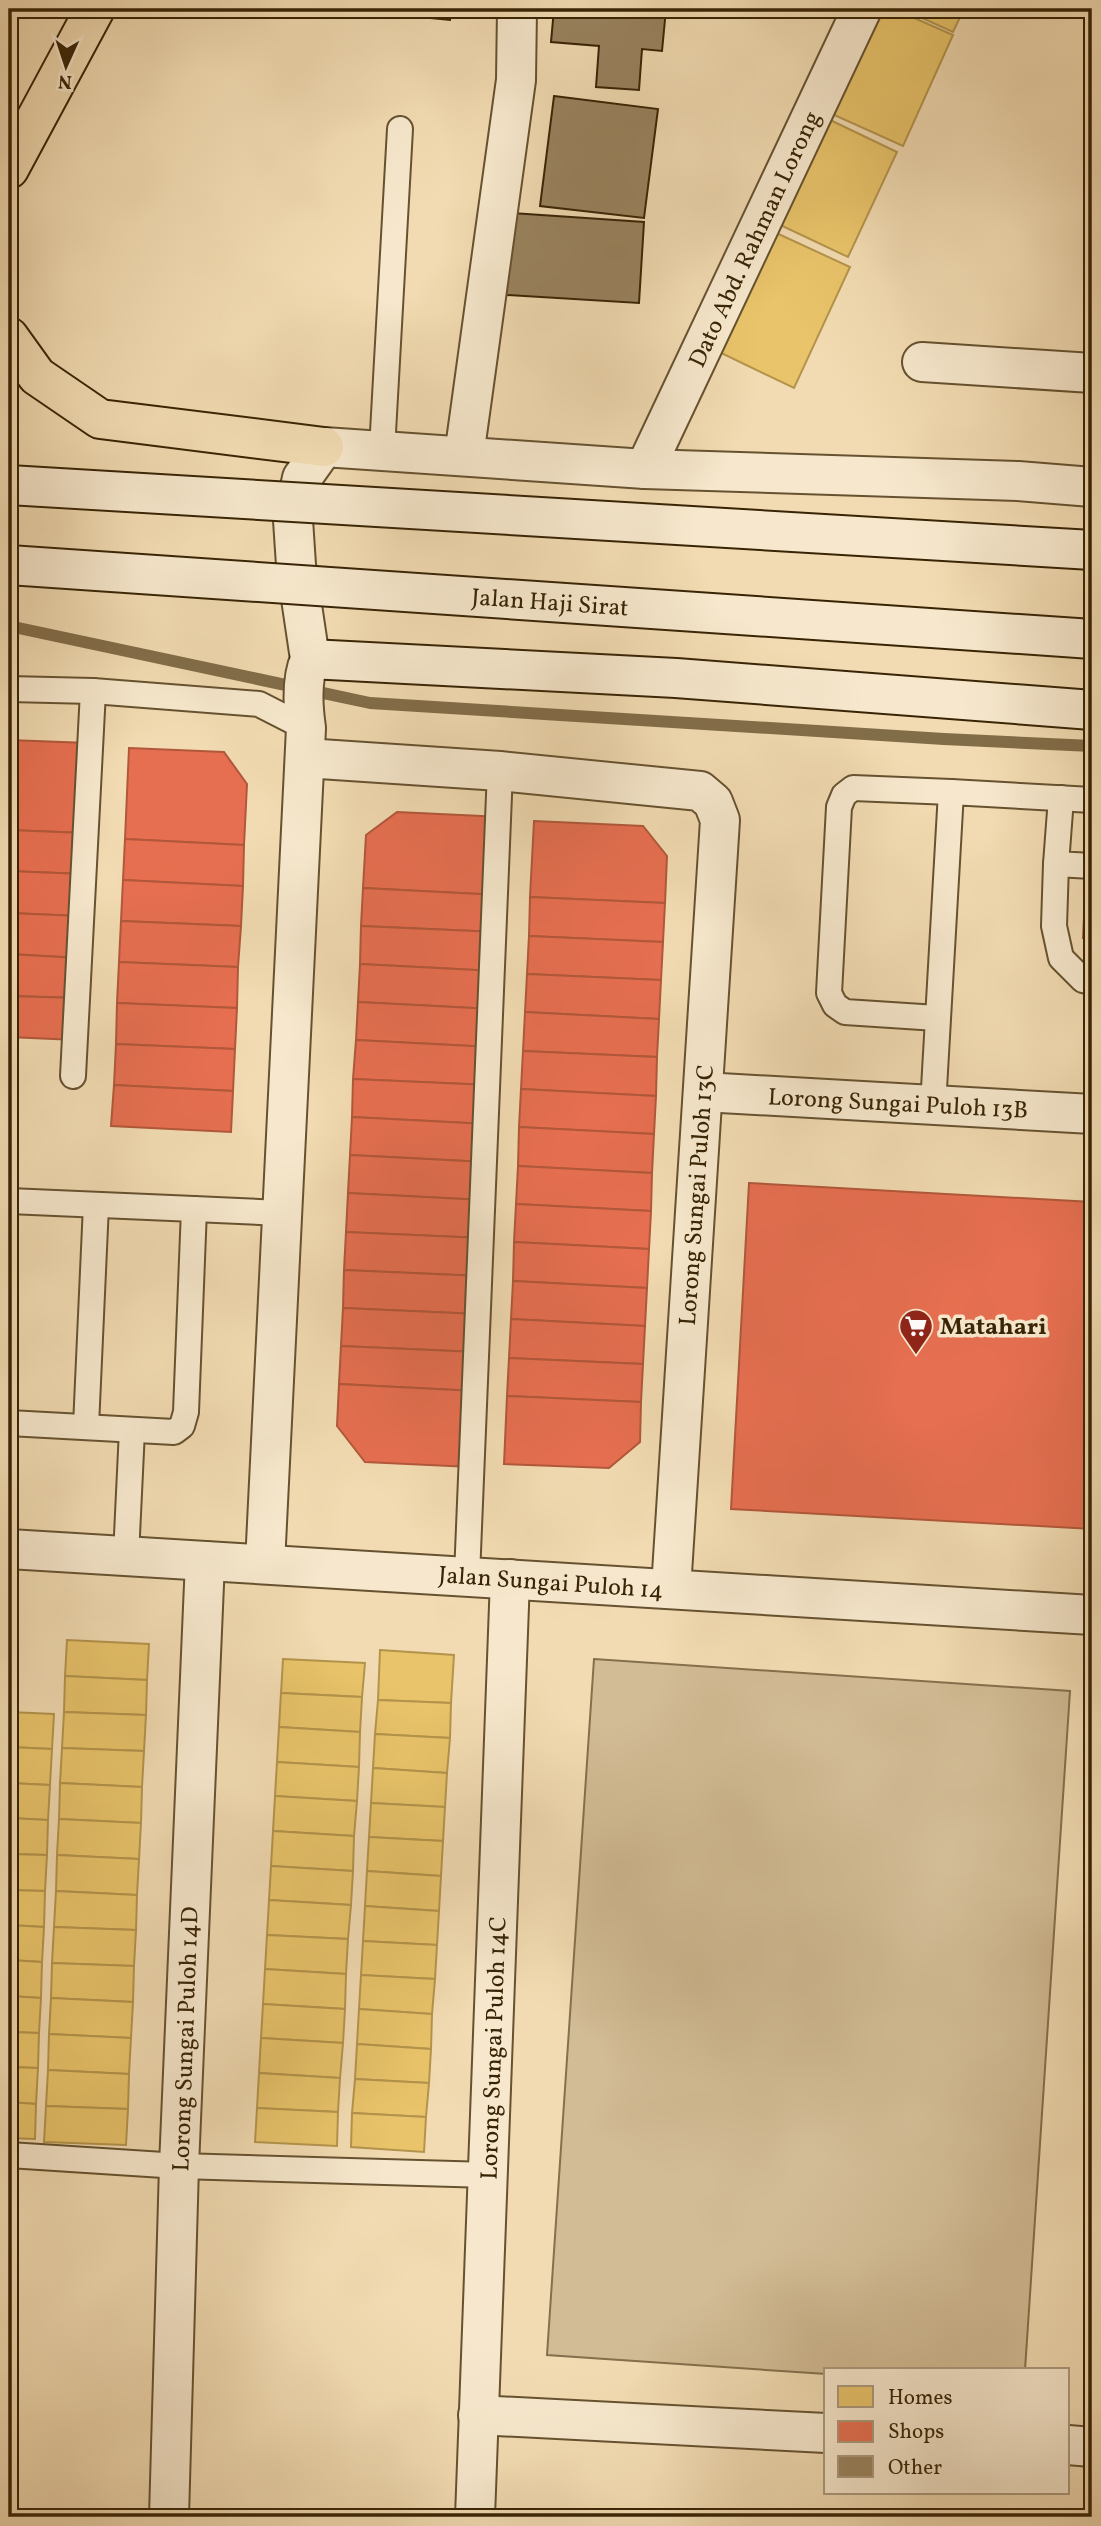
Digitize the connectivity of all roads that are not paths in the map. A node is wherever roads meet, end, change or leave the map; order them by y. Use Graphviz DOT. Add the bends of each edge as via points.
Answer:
graph roads {
  1 [pos="95,9"];
  2 [pos="517,9"];
  3 [pos="862,9"];
  4 [pos="400,129"];
  5 [pos="9,169"];
  6 [pos="9,337"];
  7 [pos="922,362"];
  8 [pos="1092,373"];
  9 [pos="324,447"];
  10 [pos="382,450"];
  11 [pos="464,456"];
  12 [pos="645,470"];
  13 [pos="9,485"];
  14 [pos="1092,487"];
  15 [pos="1092,550"];
  16 [pos="9,565"];
  17 [pos="1092,639"];
  18 [pos="307,664"];
  19 [pos="9,689"];
  20 [pos="93,691"];
  21 [pos="1092,710"];
  22 [pos="305,734"];
  23 [pos="500,771"];
  24 [pos="951,792"];
  25 [pos="1061,798"];
  26 [pos="1092,800"];
  27 [pos="1056,864"];
  28 [pos="1092,866"];
  29 [pos="1092,982"];
  30 [pos="937,1018"];
  31 [pos="73,1076"];
  32 [pos="703,1092"];
  33 [pos="933,1106"];
  34 [pos="1092,1114"];
  35 [pos="9,1201"];
  36 [pos="96,1205"];
  37 [pos="194,1209"];
  38 [pos="282,1213"];
  39 [pos="9,1423"];
  40 [pos="86,1426"];
  41 [pos="132,1430"];
  42 [pos="9,1549"];
  43 [pos="126,1556"];
  44 [pos="205,1561"];
  45 [pos="264,1564"];
  46 [pos="467,1576"];
  47 [pos="510,1579"];
  48 [pos="671,1589"];
  49 [pos="1092,1615"];
  50 [pos="9,2155"];
  51 [pos="179,2166"];
  52 [pos="489,2175"];
  53 [pos="478,2415"];
  54 [pos="824,2433"];
  55 [pos="1070,2445"];
  56 [pos="1092,2447"];
  57 [pos="169,2517"];
  58 [pos="475,2517"];
  1 -- 5 [label="highway"];
  2 -- 11 [label="street" via="516,80"];
  3 -- 12 [label="street, Dato Abd. Rahman Lorong"];
  4 -- 10 [label="lane"];
  6 -- 9 [label="highway" via="37,376 100,419"];
  7 -- 8 [label="street"];
  9 -- 10 [label="street"];
  9 -- 18 [label="street" via="302,478 293,520"];
  10 -- 11 [label="street"];
  11 -- 12 [label="street"];
  12 -- 14 [label="street"];
  13 -- 15 [label="street, bridge"];
  16 -- 17 [label="street, Jalan Haji Sirat, bridge"];
  18 -- 21 [label="street" via="676,678"];
  18 -- 22 [label="street"];
  19 -- 20 [label="lane"];
  20 -- 22 [label="lane" via="259,704"];
  20 -- 31 [label="lane"];
  22 -- 23 [label="street"];
  22 -- 38 [label="street"];
  23 -- 32 [label="street, Lorong Sungai Puloh 13C" via="700,791 713,802 720,820"];
  23 -- 46 [label="lane"];
  24 -- 25 [label="lane"];
  24 -- 30 [label="lane"];
  24 -- 30 [label="lane" via="853,788 844,795 839,820 829,993 845,1012"];
  25 -- 26 [label="lane"];
  25 -- 27 [label="lane"];
  27 -- 28 [label="lane"];
  27 -- 29 [label="lane" via="1054,926 1061,958 1083,980"];
  30 -- 33 [label="lane"];
  32 -- 33 [label="street, Lorong Sungai Puloh 13B"];
  32 -- 48 [label="street, Lorong Sungai Puloh 13C"];
  33 -- 34 [label="street, Lorong Sungai Puloh 13B"];
  35 -- 36 [label="lane"];
  36 -- 37 [label="lane"];
  36 -- 40 [label="lane"];
  37 -- 38 [label="lane"];
  37 -- 41 [label="lane" via="187,1412 174,1432"];
  38 -- 45 [label="street"];
  39 -- 40 [label="lane"];
  40 -- 41 [label="lane"];
  41 -- 43 [label="lane"];
  42 -- 43 [label="street, Jalan Sungai Puloh 14"];
  43 -- 44 [label="street, Jalan Sungai Puloh 14"];
  44 -- 45 [label="street, Jalan Sungai Puloh 14"];
  44 -- 51 [label="street, Lorong Sungai Puloh 14D"];
  45 -- 46 [label="street, Jalan Sungai Puloh 14"];
  46 -- 47 [label="street, Jalan Sungai Puloh 14"];
  47 -- 48 [label="street, Jalan Sungai Puloh 14"];
  47 -- 52 [label="street, Lorong Sungai Puloh 14C"];
  48 -- 49 [label="street, Jalan Sungai Puloh 14"];
  50 -- 51 [label="lane"];
  51 -- 52 [label="lane"];
  51 -- 57 [label="street, Lorong Sungai Puloh 14D"];
  52 -- 53 [label="street, Lorong Sungai Puloh 14C"];
  53 -- 54 [label="street"];
  53 -- 58 [label="street, Lorong Sungai Puloh 14C"];
  55 -- 56 [label="street"];
}
